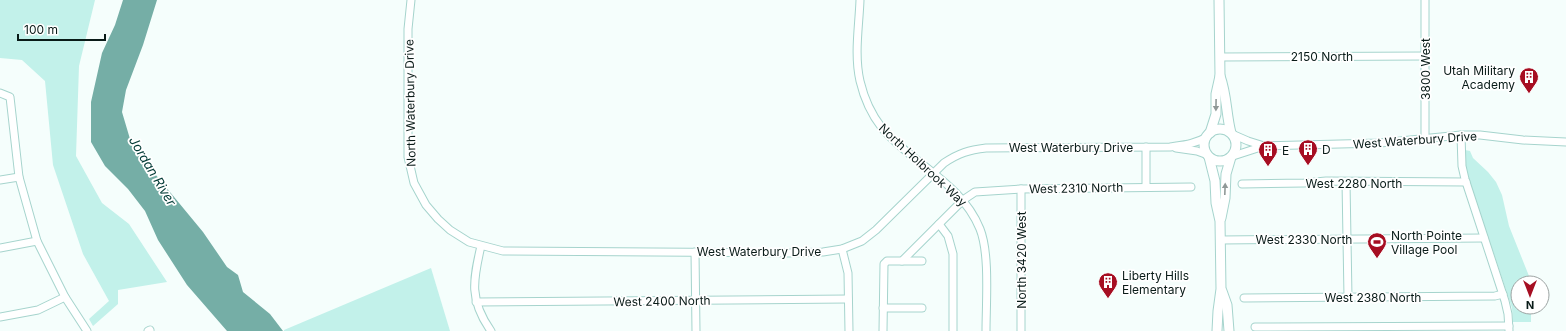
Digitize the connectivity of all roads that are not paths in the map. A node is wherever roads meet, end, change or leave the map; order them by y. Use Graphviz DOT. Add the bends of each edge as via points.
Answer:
graph roads {
  1 [pos="411,0"];
  2 [pos="860,0"];
  3 [pos="1219,0"];
  4 [pos="1425,0"];
  5 [pos="1425,56"];
  6 [pos="1220,57"];
  7 [pos="1220,76"];
  8 [pos="2,94"];
  9 [pos="1231,134"];
  10 [pos="1208,135"];
  11 [pos="1461,135"];
  12 [pos="1426,138"];
  13 [pos="1566,142"];
  14 [pos="1264,146"];
  15 [pos="1146,147"];
  16 [pos="1170,147"];
  17 [pos="1208,156"];
  18 [pos="1232,157"];
  19 [pos="934,173"];
  20 [pos="19,177"];
  21 [pos="0,180"];
  22 [pos="1346,182"];
  23 [pos="1466,182"];
  24 [pos="1242,184"];
  25 [pos="1146,187"];
  26 [pos="1191,187"];
  27 [pos="1021,189"];
  28 [pos="962,200"];
  29 [pos="1220,221"];
  30 [pos="939,224"];
  31 [pos="1484,238"];
  32 [pos="1347,239"];
  33 [pos="1221,240"];
  34 [pos="37,241"];
  35 [pos="481,246"];
  36 [pos="0,248"];
  37 [pos="842,249"];
  38 [pos="695,252"];
  39 [pos="902,261"];
  40 [pos="922,261"];
  41 [pos="1221,289"];
  42 [pos="1503,294"];
  43 [pos="65,297"];
  44 [pos="1348,297"];
  45 [pos="1244,298"];
  46 [pos="696,300"];
  47 [pos="848,300"];
  48 [pos="476,302"];
  49 [pos="883,308"];
  50 [pos="922,308"];
  51 [pos="0,317"];
  52 [pos="1255,327"];
  53 [pos="1315,329"];
  54 [pos="1508,329"];
  55 [pos="87,331"];
  56 [pos="491,331"];
  57 [pos="696,331"];
  58 [pos="849,331"];
  59 [pos="883,331"];
  60 [pos="953,331"];
  61 [pos="986,331"];
  62 [pos="1021,331"];
  63 [pos="1217,331"];
  64 [pos="1228,331"];
  1 -- 35 [label="street, North Waterbury Drive" via="408,29 408,140 412,176 426,205 444,225 464,239"];
  2 -- 19 [label="street, North Holbrook Way" via="857,66 868,106 888,135"];
  3 -- 6 [label="street"];
  4 -- 5 [label="street, 3800 West"];
  5 -- 6 [label="street, 2150 North"];
  5 -- 12 [label="street, 3800 West"];
  6 -- 7 [label="street"];
  7 -- 9 [label="street" via="1225,90"];
  7 -- 10 [label="street, one-way" via="1216,94 1216,114"];
  8 -- 20 [label="street" via="10,97"];
  9 -- 10 [label="street" via="1219,129"];
  9 -- 14 [label="street, West Waterbury Drive"];
  9 -- 18 [label="street" via="1236,142"];
  10 -- 16 [label="street, West Waterbury Drive" via="1200,141"];
  10 -- 17 [label="street" via="1204,146"];
  11 -- 12 [label="street, West Waterbury Drive"];
  11 -- 13 [label="street, West Waterbury Drive"];
  11 -- 23 [label="street" via="1462,166"];
  12 -- 14 [label="street, West Waterbury Drive" via="1380,143"];
  14 -- 18 [label="street, West Waterbury Drive"];
  15 -- 16 [label="street, West Waterbury Drive"];
  15 -- 19 [label="street, West Waterbury Drive" via="969,150 956,155"];
  15 -- 25 [label="street"];
  16 -- 17 [label="street, West Waterbury Drive"];
  17 -- 18 [label="street" via="1220,162"];
  17 -- 29 [label="street" via="1215,181"];
  29 -- 18 [label="street, one-way" via="1224,209 1226,172"];
  19 -- 28 [label="street, North Holbrook Way"];
  19 -- 37 [label="street, West Waterbury Drive" via="876,230 862,241"];
  20 -- 21 [label="street"];
  20 -- 34 [label="street"];
  22 -- 23 [label="street, West 2280 North"];
  22 -- 24 [label="street, West 2280 North"];
  22 -- 32 [label="street"];
  23 -- 31 [label="street"];
  25 -- 26 [label="street, West 2310 North"];
  25 -- 27 [label="street, West 2310 North"];
  27 -- 28 [label="street, West 2310 North" via="975,192"];
  27 -- 62 [label="street, North 3420 West"];
  28 -- 30 [label="street"];
  28 -- 61 [label="street, North Holbrook Way" via="976,219 985,248"];
  29 -- 33 [label="street"];
  30 -- 39 [label="street"];
  30 -- 60 [label="street" via="948,236 952,254"];
  31 -- 32 [label="street, West 2330 North"];
  31 -- 42 [label="street"];
  32 -- 33 [label="street, West 2330 North"];
  32 -- 44 [label="street"];
  33 -- 41 [label="street"];
  34 -- 36 [label="street"];
  34 -- 43 [label="street"];
  35 -- 38 [label="street, West Waterbury Drive" via="517,252"];
  35 -- 48 [label="street" via="474,278"];
  37 -- 38 [label="street, West Waterbury Drive" via="789,253"];
  37 -- 47 [label="street" via="848,273"];
  38 -- 46 [label="street"];
  39 -- 40 [label="street"];
  39 -- 49 [label="street" via="885,262 883,266"];
  41 -- 63 [label="street"];
  41 -- 64 [label="street" via="1227,305"];
  42 -- 44 [label="street, West 2380 North"];
  42 -- 54 [label="street" via="1507,307"];
  43 -- 51 [label="street" via="38,310"];
  43 -- 55 [label="street"];
  44 -- 45 [label="street, West 2380 North"];
  46 -- 47 [label="street, West 2400 North"];
  46 -- 48 [label="street, West 2400 North"];
  46 -- 57 [label="street"];
  47 -- 58 [label="street"];
  48 -- 56 [label="street"];
  49 -- 50 [label="street"];
  49 -- 59 [label="street"];
  52 -- 53 [label="street"];
  53 -- 54 [label="street"];
}
